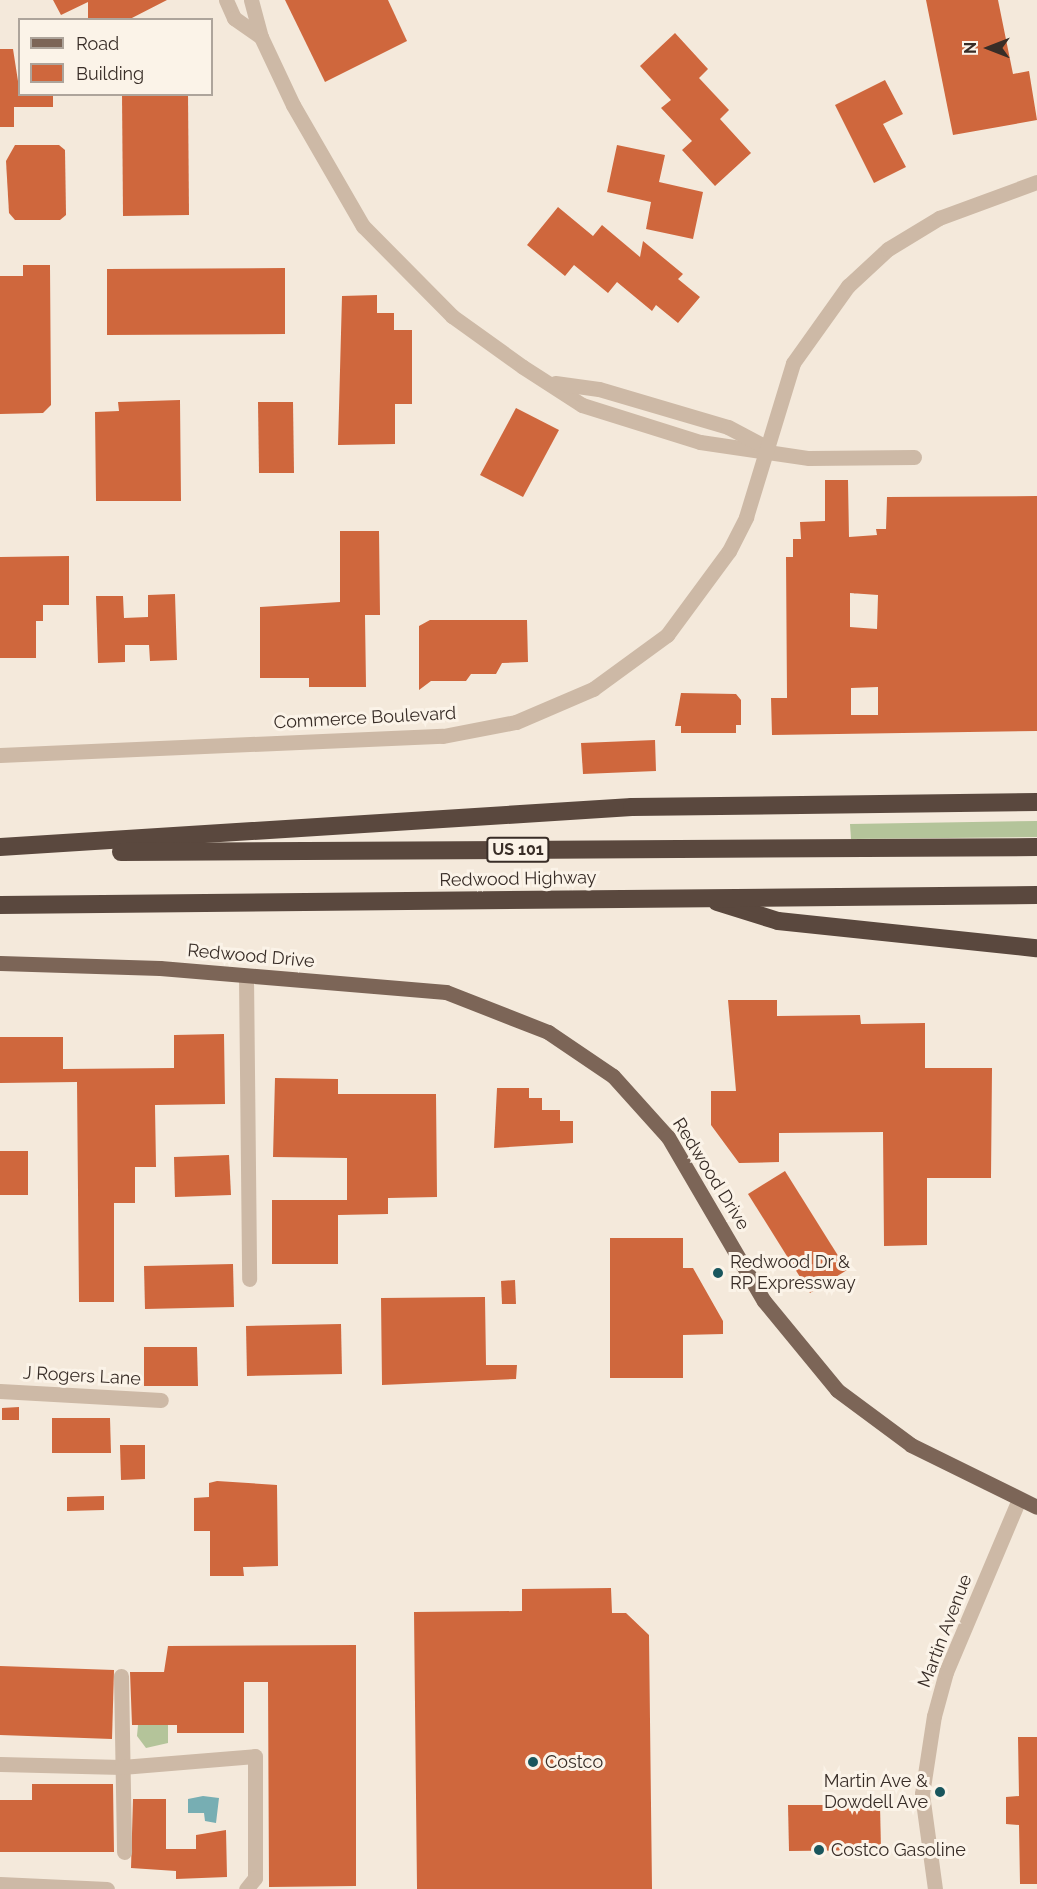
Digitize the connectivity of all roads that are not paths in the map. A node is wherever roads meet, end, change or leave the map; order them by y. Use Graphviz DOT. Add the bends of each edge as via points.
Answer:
graph roads {
  1 [pos="226,0"];
  2 [pos="251,0"];
  3 [pos="261,38"];
  4 [pos="1037,182"];
  5 [pos="553,383"];
  6 [pos="766,447"];
  7 [pos="914,457"];
  8 [pos="0,755"];
  9 [pos="1037,802"];
  10 [pos="0,847"];
  11 [pos="1037,847"];
  12 [pos="0,853"];
  13 [pos="1037,895"];
  14 [pos="701,897"];
  15 [pos="0,905"];
  16 [pos="1037,948"];
  17 [pos="0,963"];
  18 [pos="246,976"];
  19 [pos="249,1279"];
  20 [pos="0,1391"];
  21 [pos="161,1400"];
  22 [pos="1019,1499"];
  23 [pos="1037,1507"];
  24 [pos="121,1676"];
  25 [pos="0,1764"];
  26 [pos="122,1767"];
  27 [pos="124,1852"];
  28 [pos="0,1884"];
  29 [pos="106,1889"];
  30 [pos="246,1889"];
  31 [pos="935,1889"];
  1 -- 3 [label="street" via="234,18"];
  2 -- 3 [label="street"];
  3 -- 5 [label="street" via="363,226 452,316"];
  4 -- 6 [label="street, Commerce Boulevard" via="939,218 888,249 848,286 793,363"];
  5 -- 6 [label="street" via="599,389 728,427"];
  5 -- 6 [label="street" via="582,405 620,419 700,442"];
  6 -- 7 [label="street" via="809,458"];
  6 -- 8 [label="street, Commerce Boulevard" via="746,517 729,551 667,635 593,688 542,711 443,736"];
  9 -- 10 [label="highway" via="632,807"];
  11 -- 12 [label="highway, Redwood Highway / US 101"];
  13 -- 14 [label="highway, Redwood Highway"];
  14 -- 15 [label="highway, Redwood Highway"];
  14 -- 16 [label="highway" via="778,921"];
  17 -- 18 [label="main road, Redwood Drive"];
  18 -- 19 [label="street"];
  18 -- 22 [label="main road, Redwood Drive" via="446,992 509,1015 575,1048 613,1076 669,1137 764,1300 837,1390 912,1445"];
  20 -- 21 [label="street, J Rogers Lane"];
  22 -- 23 [label="main road, Redwood Drive"];
  22 -- 31 [label="street, Martin Avenue" via="946,1672 934,1716 922,1794"];
  24 -- 26 [label="street"];
  25 -- 26 [label="street"];
  26 -- 27 [label="street"];
  26 -- 30 [label="street" via="255,1756 255,1878"];
  28 -- 29 [label="street"];
}
